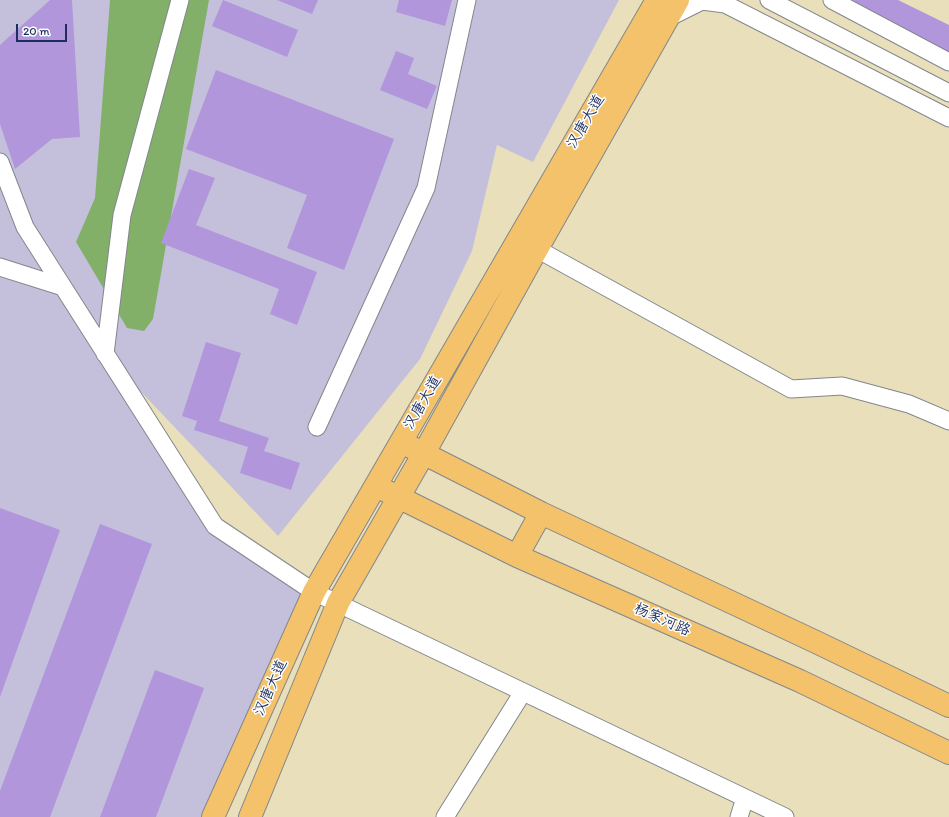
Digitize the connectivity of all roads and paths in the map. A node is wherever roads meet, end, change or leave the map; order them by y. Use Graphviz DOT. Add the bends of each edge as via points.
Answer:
graph roads {
  1 [pos="180,0"];
  2 [pos="467,0"];
  3 [pos="769,0"];
  4 [pos="832,0"];
  5 [pos="668,6"];
  6 [pos="949,62"];
  7 [pos="949,93"];
  8 [pos="949,118"];
  9 [pos="0,162"];
  10 [pos="537,249"];
  11 [pos="0,267"];
  12 [pos="63,287"];
  13 [pos="105,354"];
  14 [pos="949,421"];
  15 [pos="317,427"];
  16 [pos="401,442"];
  17 [pos="424,453"];
  18 [pos="375,487"];
  19 [pos="399,497"];
  20 [pos="541,513"];
  21 [pos="517,556"];
  22 [pos="314,592"];
  23 [pos="338,603"];
  24 [pos="523,692"];
  25 [pos="949,706"];
  26 [pos="949,753"];
  27 [pos="745,798"];
  28 [pos="213,817"];
  29 [pos="250,817"];
  30 [pos="445,817"];
  31 [pos="739,817"];
  32 [pos="785,817"];
  1 -- 13 [label="street" via="122,215"];
  2 -- 15 [label="street" via="426,188"];
  3 -- 7 [label="street"];
  4 -- 6 [label="street"];
  5 -- 8 [label="street" via="702,1 725,4"];
  5 -- 10 [label="main road, 汉唐大道"];
  5 -- 16 [label="main road, 汉唐大道"];
  9 -- 12 [label="street" via="25,227"];
  10 -- 14 [label="street" via="792,389 842,386 909,404"];
  10 -- 17 [label="main road, 汉唐大道"];
  11 -- 12 [label="street"];
  12 -- 13 [label="street"];
  13 -- 22 [label="street" via="215,526"];
  16 -- 17 [label="main road"];
  16 -- 18 [label="main road, 汉唐大道"];
  17 -- 19 [label="main road, 汉唐大道"];
  17 -- 20 [label="main road"];
  18 -- 19 [label="main road, 杨家河路"];
  18 -- 22 [label="main road, 汉唐大道"];
  19 -- 21 [label="main road, 杨家河路"];
  19 -- 23 [label="main road, 汉唐大道"];
  20 -- 21 [label="main road"];
  20 -- 25 [label="main road"];
  21 -- 26 [label="main road, 杨家河路" via="800,681"];
  22 -- 23 [label="street"];
  22 -- 28 [label="main road, 汉唐大道"];
  23 -- 24 [label="street"];
  23 -- 29 [label="main road, 汉唐大道"];
  24 -- 27 [label="street"];
  24 -- 30 [label="street"];
  27 -- 31 [label="street"];
  27 -- 32 [label="street"];
}
